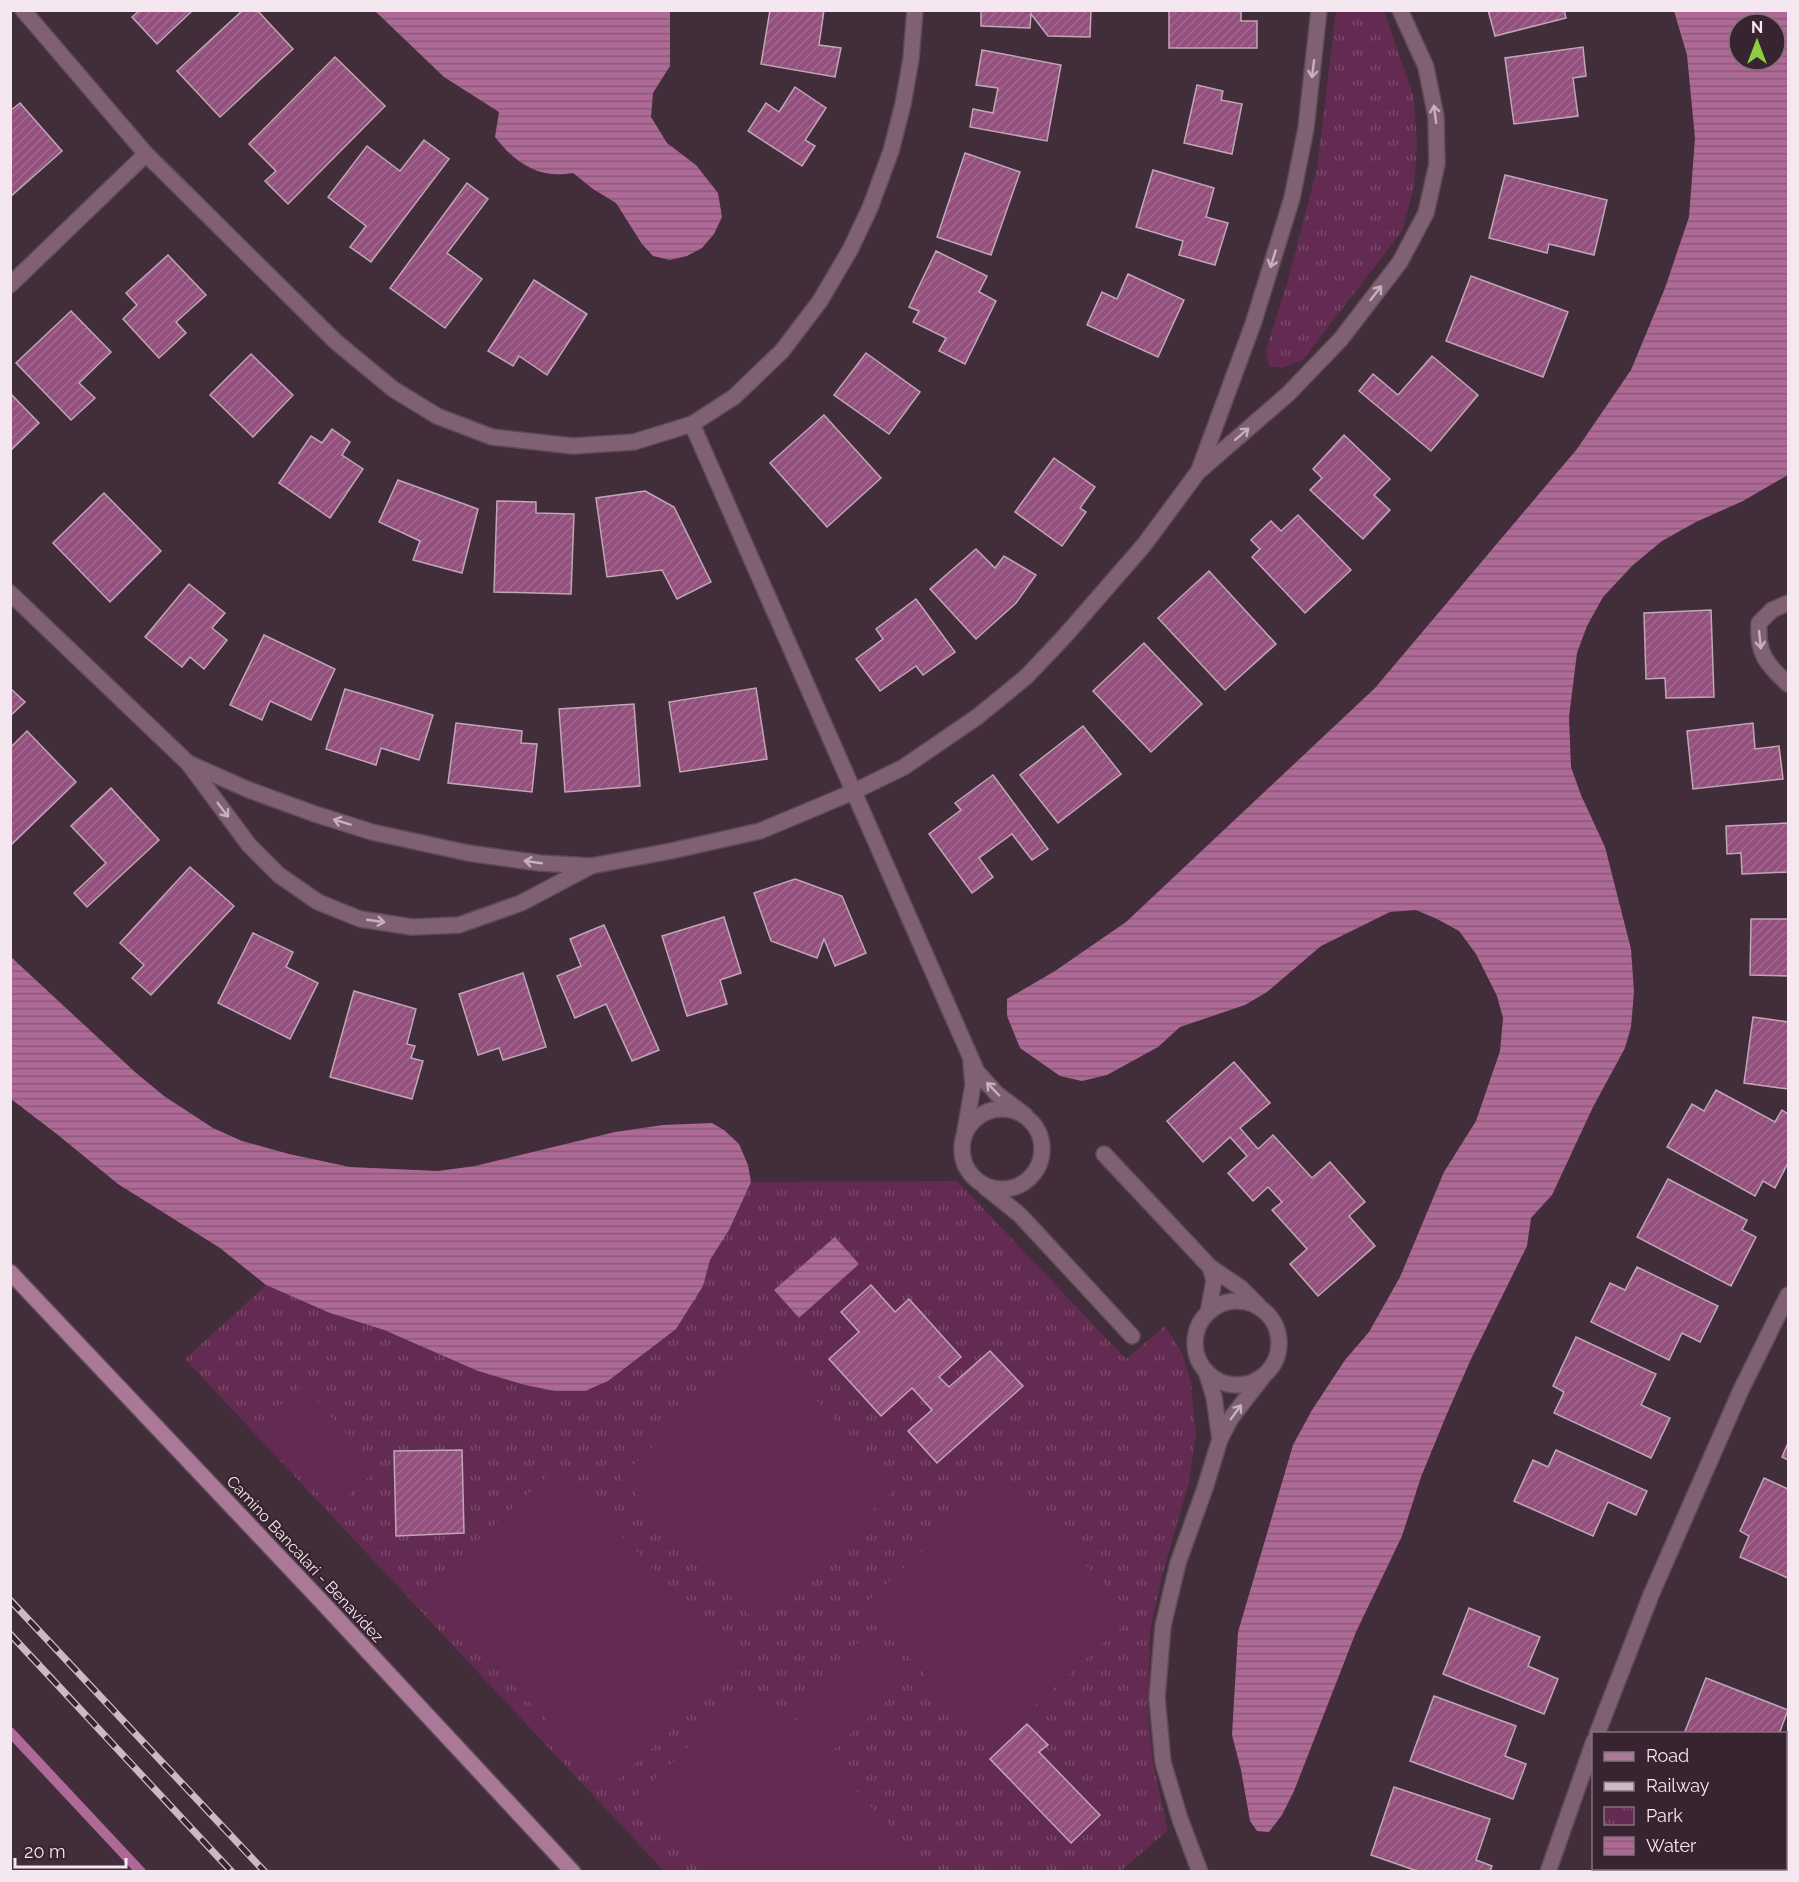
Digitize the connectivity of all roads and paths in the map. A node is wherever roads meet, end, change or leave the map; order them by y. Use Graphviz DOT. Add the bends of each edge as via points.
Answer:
graph roads {
  1 [pos="23,10"];
  2 [pos="915,10"];
  3 [pos="1319,10"];
  4 [pos="1400,10"];
  5 [pos="146,154"];
  6 [pos="10,285"];
  7 [pos="692,424"];
  8 [pos="1198,472"];
  9 [pos="10,593"];
  10 [pos="1788,603"];
  11 [pos="1788,684"];
  12 [pos="188,763"];
  13 [pos="853,792"];
  14 [pos="591,866"];
  15 [pos="971,1056"];
  16 [pos="1025,1115"];
  17 [pos="964,1135"];
  18 [pos="1104,1154"];
  19 [pos="977,1180"];
  20 [pos="1023,1183"];
  21 [pos="1020,1215"];
  22 [pos="1210,1268"];
  23 [pos="10,1272"];
  24 [pos="1788,1295"];
  25 [pos="1262,1309"];
  26 [pos="1208,1313"];
  27 [pos="1132,1336"];
  28 [pos="1270,1368"];
  29 [pos="1206,1371"];
  30 [pos="1220,1438"];
  31 [pos="1598,1732"];
  32 [pos="1592,1744"];
  33 [pos="573,1872"];
  34 [pos="1200,1872"];
  35 [pos="1548,1872"];
  1 -- 5 [label="street"];
  2 -- 7 [label="street" via="911,59 891,151 850,250 820,301 782,351 734,397"];
  3 -- 8 [label="street, one-way" via="1306,128 1292,198 1253,324"];
  8 -- 4 [label="street, one-way" via="1288,394 1341,339 1400,262 1426,213 1437,164 1436,117 1426,67"];
  5 -- 6 [label="street"];
  5 -- 7 [label="street" via="335,341 393,389 437,416 492,437 573,446 634,442"];
  7 -- 13 [label="street"];
  8 -- 13 [label="street" via="1144,545 1026,677 977,717 904,766"];
  9 -- 12 [label="street"];
  10 -- 11 [label="street, one-way" via="1759,622 1758,640 1762,655"];
  14 -- 12 [label="street, one-way" via="468,853 372,832 249,790"];
  12 -- 14 [label="street, one-way" via="249,845 279,875 318,902 360,919 412,927 459,925 521,903"];
  13 -- 14 [label="street" via="760,831"];
  13 -- 15 [label="street"];
  16 -- 15 [label="street, one-way" via="997,1094 977,1072"];
  15 -- 17 [label="street" via="973,1085"];
  16 -- 17 [label="street" via="1014,1110 990,1111 970,1124"];
  16 -- 20 [label="street" via="1041,1136 1042,1150 1040,1163"];
  17 -- 19 [label="street" via="963,1159"];
  18 -- 22 [label="street"];
  19 -- 20 [label="street" via="999,1189"];
  19 -- 21 [label="street"];
  20 -- 21 [label="street"];
  21 -- 27 [label="street"];
  22 -- 25 [label="street" via="1241,1288"];
  22 -- 26 [label="street" via="1214,1280"];
  23 -- 33 [label="main road, Camino Bancalari - Benavídez"];
  24 -- 31 [label="street" via="1740,1392 1651,1595"];
  25 -- 26 [label="street" via="1240,1301 1217,1306"];
  25 -- 28 [label="street" via="1277,1330 1279,1344"];
  26 -- 29 [label="street" via="1200,1323 1195,1347"];
  28 -- 29 [label="street" via="1261,1377 1238,1384 1226,1383"];
  30 -- 28 [label="street, one-way"];
  29 -- 30 [label="street"];
  30 -- 34 [label="street" via="1178,1563 1163,1626 1157,1698 1163,1762"];
  32 -- 35 [label="street"];
}
